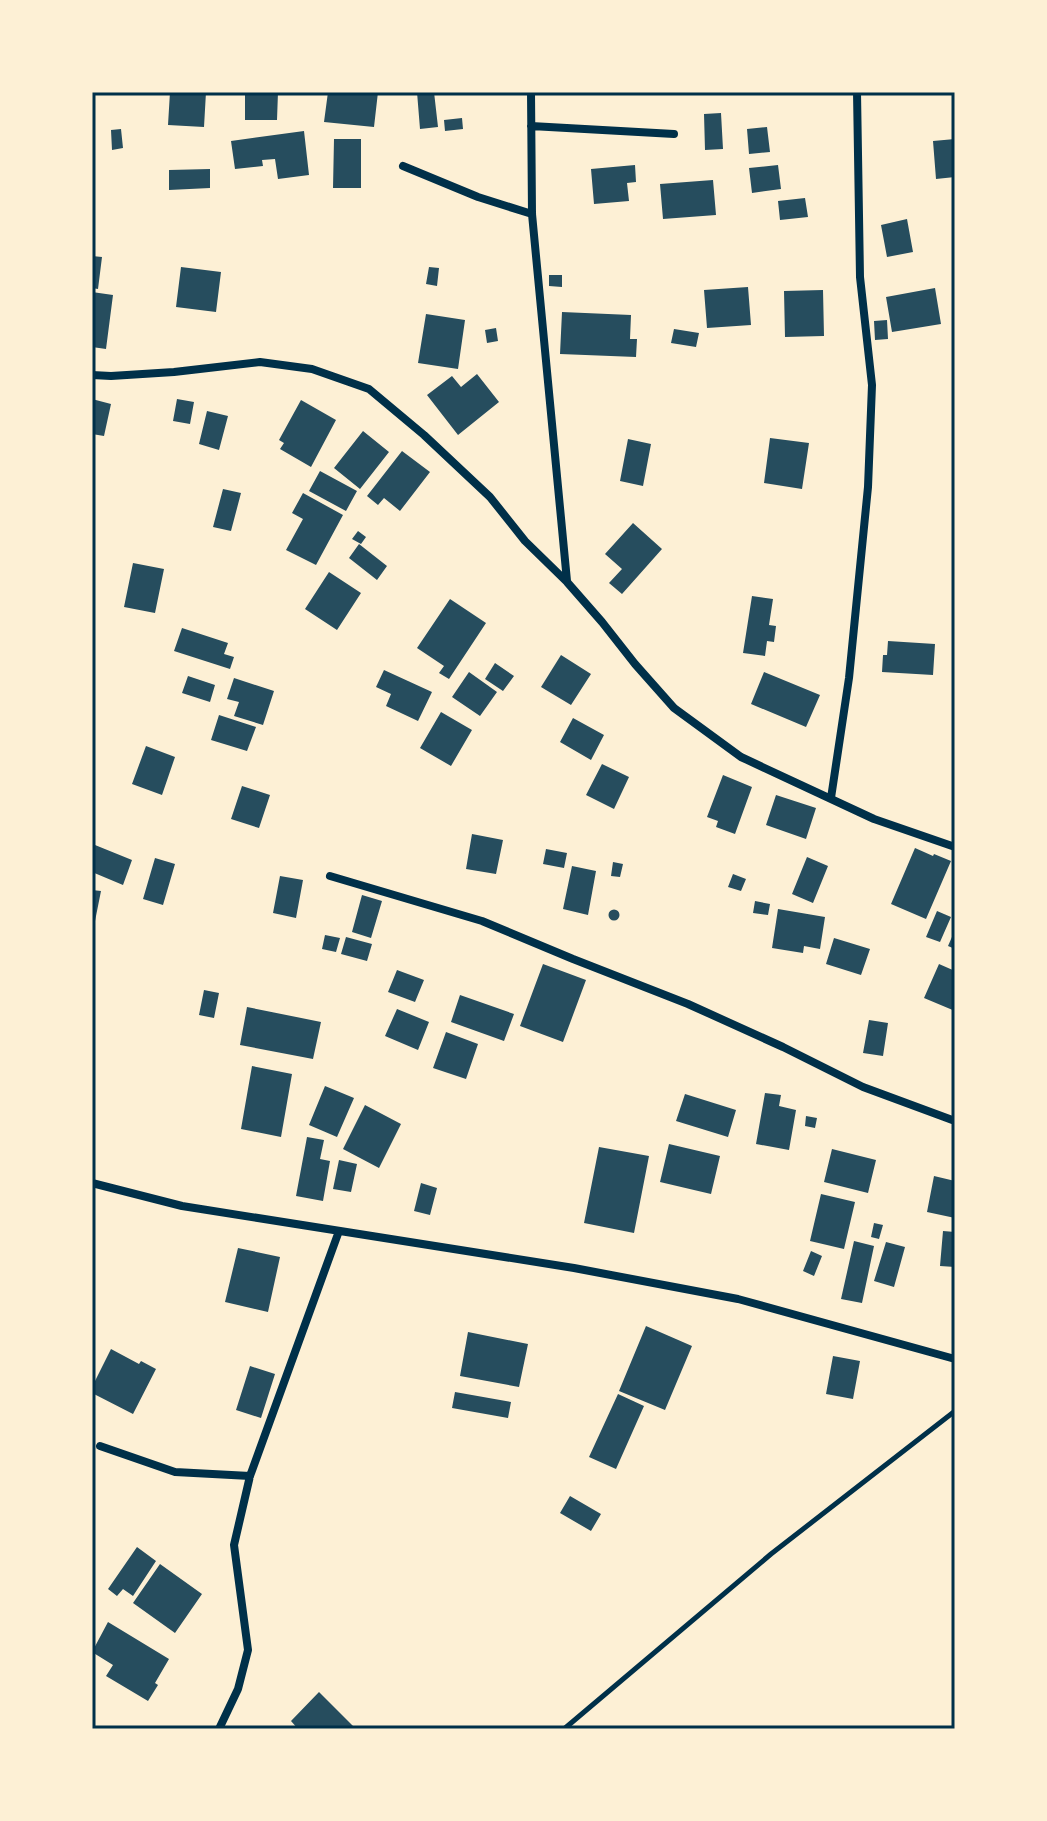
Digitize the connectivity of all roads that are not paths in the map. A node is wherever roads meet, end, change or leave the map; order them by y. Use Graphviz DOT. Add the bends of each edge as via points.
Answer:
graph roads {
  1 [pos="531,92"];
  2 [pos="857,92"];
  3 [pos="531,126"];
  4 [pos="674,134"];
  5 [pos="403,166"];
  6 [pos="532,214"];
  7 [pos="92,375"];
  8 [pos="567,582"];
  9 [pos="831,798"];
  10 [pos="955,847"];
  11 [pos="330,876"];
  12 [pos="955,1121"];
  13 [pos="92,1183"];
  14 [pos="339,1231"];
  15 [pos="955,1359"];
  16 [pos="100,1446"];
  17 [pos="250,1476"];
  18 [pos="219,1729"];
  1 -- 3 [label="street"];
  2 -- 9 [label="street" via="860,277 872,385 855,620"];
  3 -- 4 [label="street"];
  3 -- 6 [label="street"];
  5 -- 6 [label="street"];
  6 -- 8 [label="street"];
  7 -- 8 [label="street" via="260,362 312,369 369,389 490,497"];
  8 -- 9 [label="street" via="674,708 741,757"];
  9 -- 10 [label="street"];
  11 -- 12 [label="street" via="482,921 688,1004 863,1087"];
  13 -- 14 [label="street" via="182,1206"];
  14 -- 15 [label="street" via="738,1299"];
  14 -- 17 [label="street"];
  16 -- 17 [label="street" via="175,1472"];
  17 -- 18 [label="street" via="234,1545 248,1650 238,1689"];
}
